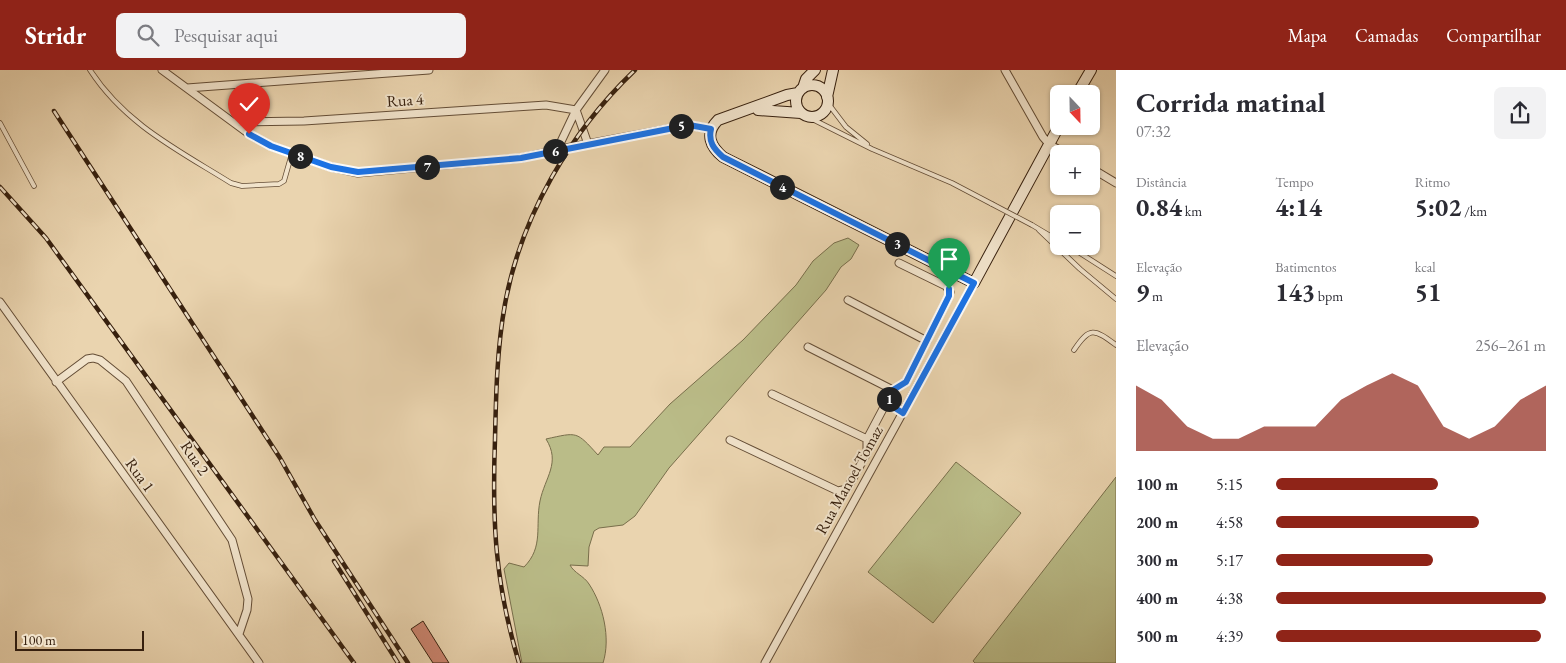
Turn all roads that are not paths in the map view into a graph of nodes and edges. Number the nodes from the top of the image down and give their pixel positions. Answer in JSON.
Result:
{"nodes":[{"id":1,"x":90,"y":70,"type":"edge"},
{"id":2,"x":162,"y":70,"type":"edge"},
{"id":3,"x":429,"y":70,"type":"edge"},
{"id":4,"x":605,"y":70,"type":"edge"},
{"id":5,"x":815,"y":70,"type":"edge"},
{"id":6,"x":833,"y":70,"type":"edge"},
{"id":7,"x":1005,"y":70,"type":"edge"},
{"id":8,"x":1090,"y":70,"type":"edge"},
{"id":9,"x":1082,"y":85,"type":"edge"},
{"id":10,"x":186,"y":88,"type":"junction"},
{"id":11,"x":800,"y":90,"type":"junction"},
{"id":12,"x":827,"y":100,"type":"junction"},
{"id":13,"x":576,"y":110,"type":"junction"},
{"id":14,"x":748,"y":111,"type":"junction"},
{"id":15,"x":802,"y":114,"type":"junction"},
{"id":16,"x":235,"y":122,"type":"junction"},
{"id":17,"x":0,"y":123,"type":"edge"},
{"id":18,"x":711,"y":129,"type":"junction"},
{"id":19,"x":1054,"y":135,"type":"edge"},
{"id":20,"x":588,"y":144,"type":"junction"},
{"id":21,"x":1049,"y":144,"type":"junction"},
{"id":22,"x":872,"y":149,"type":"junction"},
{"id":23,"x":557,"y":150,"type":"junction"},
{"id":24,"x":292,"y":153,"type":"junction"},
{"id":25,"x":1100,"y":173,"type":"edge"},
{"id":26,"x":1116,"y":183,"type":"edge"},
{"id":27,"x":34,"y":186,"type":"dead end"},
{"id":28,"x":1040,"y":230,"type":"junction"},
{"id":29,"x":1050,"y":236,"type":"edge"},
{"id":30,"x":1083,"y":255,"type":"edge"},
{"id":31,"x":899,"y":263,"type":"dead end"},
{"id":32,"x":1116,"y":276,"type":"edge"},
{"id":33,"x":974,"y":283,"type":"junction"},
{"id":34,"x":1116,"y":299,"type":"edge"},
{"id":35,"x":848,"y":300,"type":"dead end"},
{"id":36,"x":0,"y":302,"type":"edge"},
{"id":37,"x":927,"y":341,"type":"junction"},
{"id":38,"x":1116,"y":345,"type":"edge"},
{"id":39,"x":808,"y":347,"type":"dead end"},
{"id":40,"x":1074,"y":350,"type":"dead end"},
{"id":41,"x":56,"y":382,"type":"junction"},
{"id":42,"x":893,"y":390,"type":"junction"},
{"id":43,"x":772,"y":394,"type":"dead end"},
{"id":44,"x":887,"y":403,"type":"junction"},
{"id":45,"x":903,"y":413,"type":"junction"},
{"id":46,"x":867,"y":439,"type":"junction"},
{"id":47,"x":730,"y":440,"type":"dead end"},
{"id":48,"x":239,"y":634,"type":"junction"},
{"id":49,"x":259,"y":663,"type":"edge"},
{"id":50,"x":765,"y":663,"type":"edge"}],
"edges":[{"from":1,"to":24,"type":"lane"},
{"from":2,"to":10,"type":"street"},
{"from":3,"to":10,"type":"street"},
{"from":4,"to":13,"type":"street"},
{"from":5,"to":11,"type":"street"},
{"from":6,"to":12,"type":"street"},
{"from":7,"to":21,"type":"street"},
{"from":8,"to":9,"type":"street"},
{"from":10,"to":16,"type":"street"},
{"from":11,"to":12,"type":"street"},
{"from":11,"to":14,"type":"street"},
{"from":11,"to":15,"type":"street"},
{"from":12,"to":15,"type":"street"},
{"from":12,"to":22,"type":"lane"},
{"from":13,"to":16,"type":"street","name":"Rua 4"},
{"from":13,"to":20,"type":"street"},
{"from":13,"to":23,"type":"street"},
{"from":14,"to":15,"type":"street"},
{"from":14,"to":18,"type":"street"},
{"from":15,"to":22,"type":"lane"},
{"from":16,"to":24,"type":"street"},
{"from":17,"to":27,"type":"lane"},
{"from":18,"to":20,"type":"street"},
{"from":18,"to":33,"type":"street"},
{"from":19,"to":21,"type":"street","name":"Rua Manoel Tomaz"},
{"from":20,"to":23,"type":"street"},
{"from":21,"to":33,"type":"street","name":"Rua Manoel Tomaz"},
{"from":22,"to":28,"type":"lane","bridge":true},
{"from":23,"to":24,"type":"street"},
{"from":25,"to":26,"type":"street"},
{"from":28,"to":29,"type":"lane"},
{"from":28,"to":34,"type":"lane"},
{"from":30,"to":32,"type":"lane"},
{"from":31,"to":37,"type":"street"},
{"from":33,"to":45,"type":"street","name":"Rua Manoel Tomaz"},
{"from":35,"to":37,"type":"street"},
{"from":36,"to":41,"type":"street","name":"Rua 1"},
{"from":37,"to":42,"type":"street"},
{"from":38,"to":40,"type":"lane"},
{"from":39,"to":42,"type":"street"},
{"from":41,"to":48,"type":"street","name":"Rua 1"},
{"from":41,"to":48,"type":"street","name":"Rua 2"},
{"from":42,"to":44,"type":"street"},
{"from":43,"to":46,"type":"street"},
{"from":44,"to":45,"type":"street"},
{"from":44,"to":46,"type":"street"},
{"from":45,"to":50,"type":"street","name":"Rua Manoel Tomaz"},
{"from":46,"to":47,"type":"street"},
{"from":48,"to":49,"type":"street","name":"Rua 1"}]}
